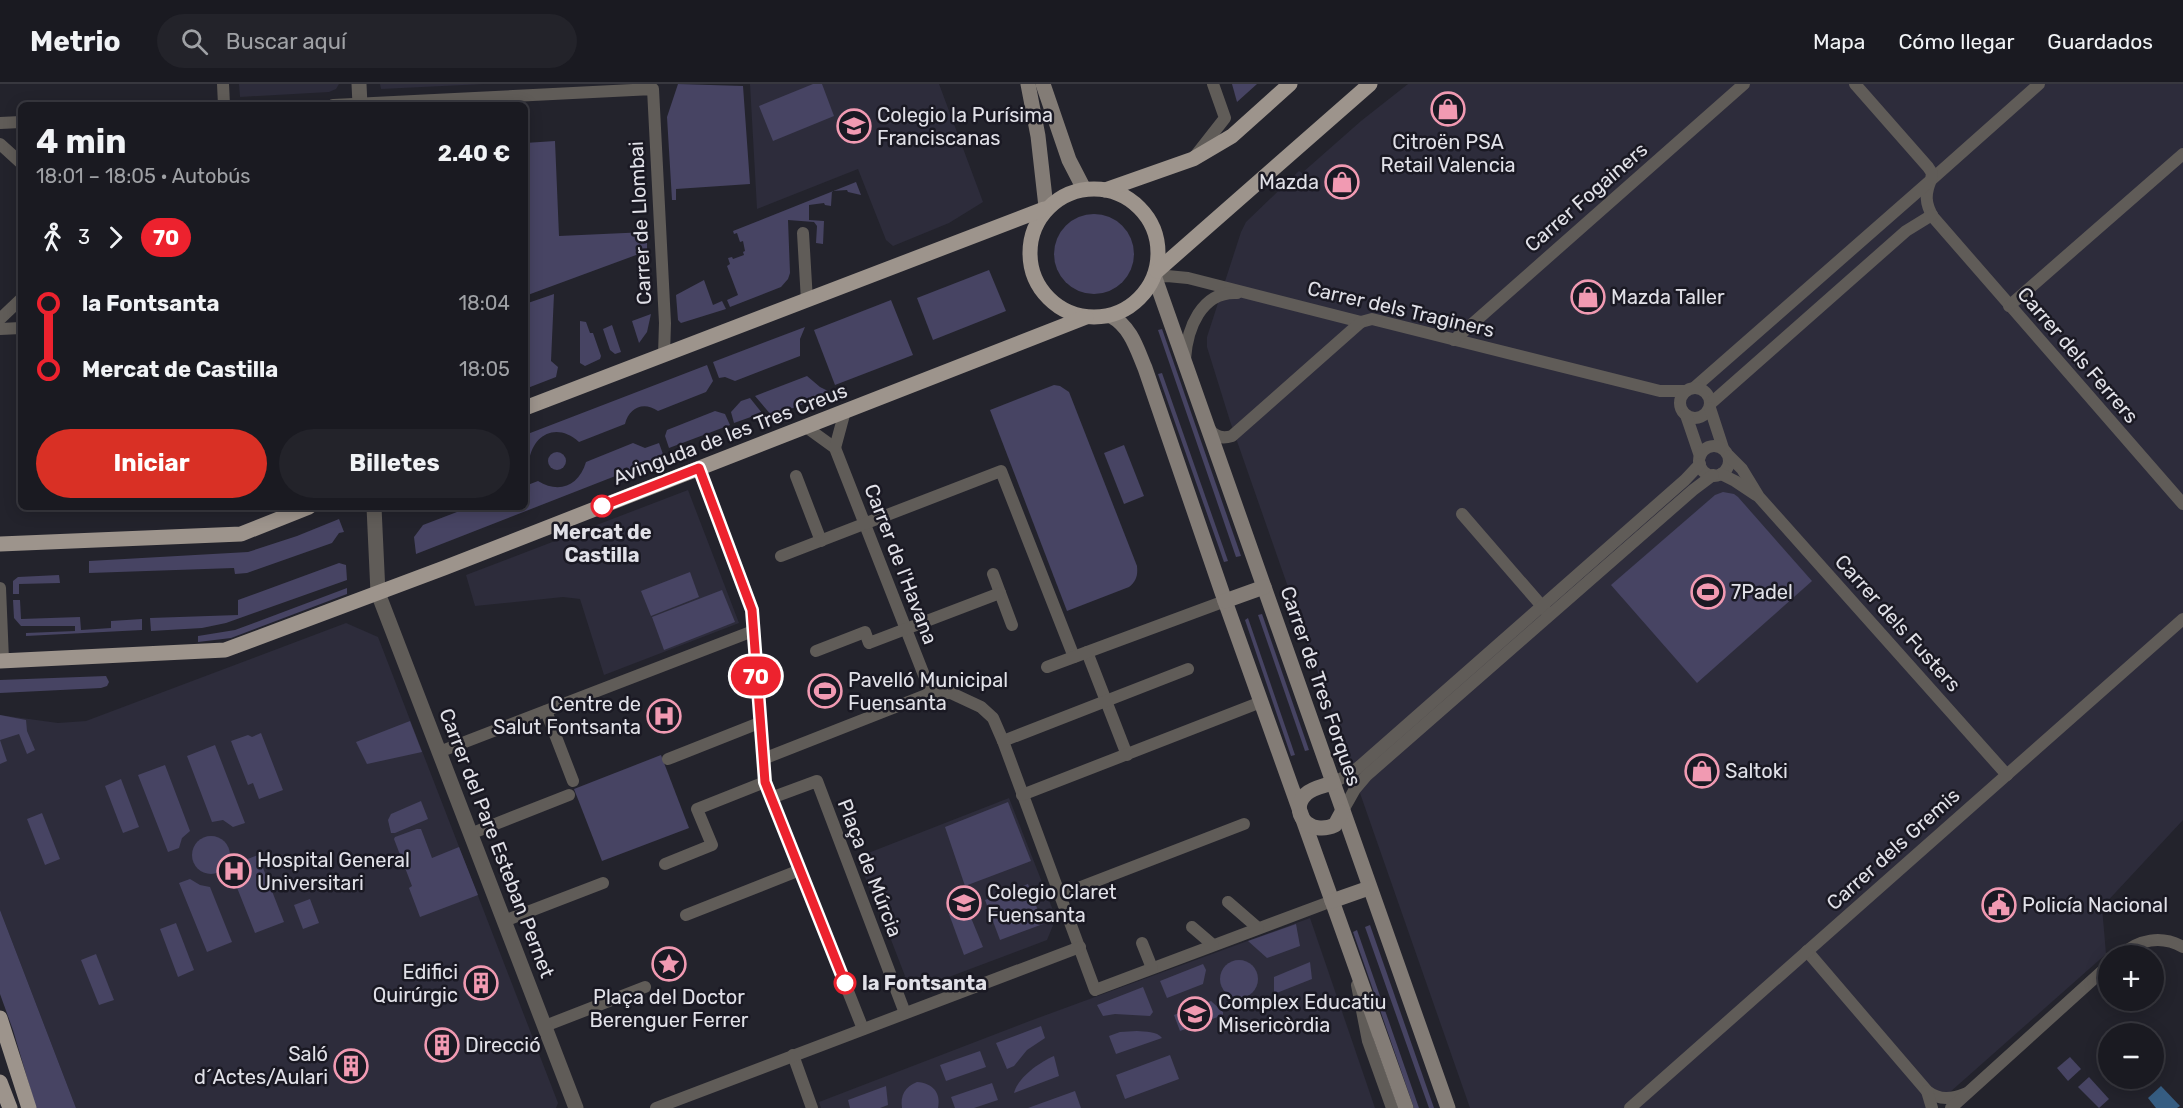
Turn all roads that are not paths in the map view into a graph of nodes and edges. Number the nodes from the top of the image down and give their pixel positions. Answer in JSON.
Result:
{"nodes":[{"id":1,"x":224,"y":84,"type":"edge"},
{"id":2,"x":359,"y":84,"type":"edge"},
{"id":3,"x":1028,"y":84,"type":"edge"},
{"id":4,"x":1042,"y":84,"type":"edge"},
{"id":5,"x":1213,"y":84,"type":"edge"},
{"id":6,"x":1290,"y":84,"type":"edge"},
{"id":7,"x":1370,"y":84,"type":"edge"},
{"id":8,"x":1744,"y":84,"type":"edge"},
{"id":9,"x":1855,"y":84,"type":"edge"},
{"id":10,"x":2039,"y":84,"type":"edge"},
{"id":11,"x":655,"y":86,"type":"edge"},
{"id":12,"x":225,"y":102,"type":"edge"},
{"id":13,"x":360,"y":102,"type":"edge"},
{"id":14,"x":393,"y":102,"type":"edge"},
{"id":15,"x":18,"y":122,"type":"edge"},
{"id":16,"x":0,"y":123,"type":"edge"},
{"id":17,"x":0,"y":144,"type":"edge"},
{"id":18,"x":2183,"y":154,"type":"edge"},
{"id":19,"x":1193,"y":159,"type":"junction"},
{"id":20,"x":18,"y":160,"type":"edge"},
{"id":21,"x":1931,"y":180,"type":"junction"},
{"id":22,"x":1084,"y":189,"type":"junction"},
{"id":23,"x":1105,"y":190,"type":"junction"},
{"id":24,"x":1045,"y":208,"type":"junction"},
{"id":25,"x":1932,"y":215,"type":"junction"},
{"id":26,"x":803,"y":233,"type":"dead end"},
{"id":27,"x":1156,"y":275,"type":"junction"},
{"id":28,"x":1249,"y":293,"type":"junction"},
{"id":29,"x":807,"y":301,"type":"junction"},
{"id":30,"x":18,"y":302,"type":"edge"},
{"id":31,"x":2009,"y":306,"type":"junction"},
{"id":32,"x":1111,"y":316,"type":"junction"},
{"id":33,"x":1086,"y":317,"type":"junction"},
{"id":34,"x":0,"y":319,"type":"edge"},
{"id":35,"x":1361,"y":322,"type":"junction"},
{"id":36,"x":18,"y":328,"type":"edge"},
{"id":37,"x":0,"y":329,"type":"edge"},
{"id":38,"x":1454,"y":340,"type":"junction"},
{"id":39,"x":664,"y":355,"type":"junction"},
{"id":40,"x":1188,"y":375,"type":"junction"},
{"id":41,"x":1638,"y":386,"type":"junction"},
{"id":42,"x":1690,"y":389,"type":"junction"},
{"id":43,"x":1710,"y":406,"type":"junction"},
{"id":44,"x":528,"y":407,"type":"edge"},
{"id":45,"x":845,"y":411,"type":"junction"},
{"id":46,"x":1683,"y":411,"type":"junction"},
{"id":47,"x":1206,"y":424,"type":"junction"},
{"id":48,"x":806,"y":427,"type":"junction"},
{"id":49,"x":835,"y":448,"type":"junction"},
{"id":50,"x":1726,"y":452,"type":"junction"},
{"id":51,"x":1700,"y":460,"type":"junction"},
{"id":52,"x":699,"y":468,"type":"junction"},
{"id":53,"x":1717,"y":475,"type":"junction"},
{"id":54,"x":796,"y":476,"type":"dead end"},
{"id":55,"x":1759,"y":497,"type":"junction"},
{"id":56,"x":2183,"y":504,"type":"edge"},
{"id":57,"x":301,"y":510,"type":"edge"},
{"id":58,"x":374,"y":510,"type":"edge"},
{"id":59,"x":1462,"y":514,"type":"dead end"},
{"id":60,"x":865,"y":524,"type":"junction"},
{"id":61,"x":821,"y":541,"type":"junction"},
{"id":62,"x":0,"y":544,"type":"edge"},
{"id":63,"x":781,"y":556,"type":"dead end"},
{"id":64,"x":993,"y":574,"type":"dead end"},
{"id":65,"x":1264,"y":587,"type":"junction"},
{"id":66,"x":0,"y":588,"type":"edge"},
{"id":67,"x":378,"y":592,"type":"junction"},
{"id":68,"x":999,"y":593,"type":"junction"},
{"id":69,"x":1225,"y":601,"type":"junction"},
{"id":70,"x":1546,"y":610,"type":"junction"},
{"id":71,"x":2183,"y":619,"type":"edge"},
{"id":72,"x":1012,"y":625,"type":"dead end"},
{"id":73,"x":906,"y":629,"type":"junction"},
{"id":74,"x":753,"y":631,"type":"junction"},
{"id":75,"x":816,"y":651,"type":"dead end"},
{"id":76,"x":1087,"y":652,"type":"junction"},
{"id":77,"x":1074,"y":657,"type":"junction"},
{"id":78,"x":2,"y":660,"type":"edge"},
{"id":79,"x":1047,"y":667,"type":"dead end"},
{"id":80,"x":1188,"y":669,"type":"dead end"},
{"id":81,"x":931,"y":693,"type":"junction"},
{"id":82,"x":1106,"y":700,"type":"junction"},
{"id":83,"x":1261,"y":702,"type":"junction"},
{"id":84,"x":546,"y":711,"type":"junction"},
{"id":85,"x":759,"y":723,"type":"junction"},
{"id":86,"x":1003,"y":741,"type":"junction"},
{"id":87,"x":439,"y":752,"type":"junction"},
{"id":88,"x":1127,"y":755,"type":"junction"},
{"id":89,"x":669,"y":759,"type":"dead end"},
{"id":90,"x":763,"y":759,"type":"junction"},
{"id":91,"x":2007,"y":775,"type":"junction"},
{"id":92,"x":573,"y":781,"type":"dead end"},
{"id":93,"x":765,"y":782,"type":"junction"},
{"id":94,"x":1332,"y":783,"type":"junction"},
{"id":95,"x":569,"y":795,"type":"dead end"},
{"id":96,"x":1022,"y":795,"type":"junction"},
{"id":97,"x":771,"y":798,"type":"junction"},
{"id":98,"x":1342,"y":812,"type":"junction"},
{"id":99,"x":1301,"y":816,"type":"junction"},
{"id":100,"x":1244,"y":824,"type":"dead end"},
{"id":101,"x":470,"y":834,"type":"junction"},
{"id":102,"x":665,"y":864,"type":"dead end"},
{"id":103,"x":800,"y":870,"type":"junction"},
{"id":104,"x":603,"y":883,"type":"dead end"},
{"id":105,"x":1369,"y":888,"type":"junction"},
{"id":106,"x":1060,"y":895,"type":"junction"},
{"id":107,"x":1332,"y":901,"type":"junction"},
{"id":108,"x":1228,"y":902,"type":"dead end"},
{"id":109,"x":686,"y":915,"type":"dead end"},
{"id":110,"x":504,"y":921,"type":"junction"},
{"id":111,"x":1192,"y":927,"type":"dead end"},
{"id":112,"x":1258,"y":928,"type":"junction"},
{"id":113,"x":1142,"y":943,"type":"dead end"},
{"id":114,"x":1213,"y":945,"type":"junction"},
{"id":115,"x":2135,"y":945,"type":"edge"},
{"id":116,"x":1080,"y":947,"type":"junction"},
{"id":117,"x":2183,"y":947,"type":"edge"},
{"id":118,"x":1807,"y":951,"type":"junction"},
{"id":119,"x":1350,"y":952,"type":"junction"},
{"id":120,"x":1152,"y":968,"type":"junction"},
{"id":121,"x":2098,"y":975,"type":"edge"},
{"id":122,"x":645,"y":987,"type":"dead end"},
{"id":123,"x":905,"y":1013,"type":"junction"},
{"id":124,"x":0,"y":1018,"type":"edge"},
{"id":125,"x":545,"y":1026,"type":"junction"},
{"id":126,"x":863,"y":1029,"type":"junction"},
{"id":127,"x":793,"y":1055,"type":"junction"},
{"id":128,"x":0,"y":1082,"type":"edge"},
{"id":129,"x":1927,"y":1091,"type":"junction"},
{"id":130,"x":1967,"y":1093,"type":"junction"},
{"id":131,"x":10,"y":1108,"type":"edge"},
{"id":132,"x":29,"y":1108,"type":"edge"},
{"id":133,"x":576,"y":1108,"type":"edge"},
{"id":134,"x":656,"y":1108,"type":"edge"},
{"id":135,"x":812,"y":1108,"type":"edge"},
{"id":136,"x":1392,"y":1108,"type":"edge"},
{"id":137,"x":1406,"y":1108,"type":"edge"},
{"id":138,"x":1448,"y":1108,"type":"edge"},
{"id":139,"x":1630,"y":1108,"type":"edge"},
{"id":140,"x":1932,"y":1108,"type":"edge"},
{"id":141,"x":1951,"y":1108,"type":"edge"}],
"edges":[{"from":1,"to":12,"type":"street"},
{"from":2,"to":13,"type":"street"},
{"from":3,"to":24,"type":"main road"},
{"from":4,"to":22,"type":"main road"},
{"from":5,"to":19,"type":"street"},
{"from":6,"to":19,"type":"main road"},
{"from":7,"to":27,"type":"main road"},
{"from":8,"to":38,"type":"street","name":"Carrer Fogainers"},
{"from":9,"to":21,"type":"street"},
{"from":10,"to":21,"type":"street"},
{"from":11,"to":14,"type":"street"},
{"from":11,"to":39,"type":"street","name":"Carrer de Llombai"},
{"from":15,"to":16,"type":"street"},
{"from":17,"to":20,"type":"street"},
{"from":18,"to":31,"type":"street"},
{"from":19,"to":23,"type":"main road"},
{"from":21,"to":25,"type":"street"},
{"from":21,"to":42,"type":"street"},
{"from":22,"to":23,"type":"main road"},
{"from":22,"to":24,"type":"main road"},
{"from":23,"to":27,"type":"main road"},
{"from":24,"to":29,"type":"main road"},
{"from":24,"to":33,"type":"main road"},
{"from":25,"to":31,"type":"street","name":"Carrer dels Ferrers"},
{"from":25,"to":43,"type":"street"},
{"from":26,"to":29,"type":"street"},
{"from":27,"to":28,"type":"street","name":"Carrer dels Traginers"},
{"from":27,"to":32,"type":"main road"},
{"from":27,"to":40,"type":"main road","name":"Carrer de Tres Forques"},
{"from":28,"to":35,"type":"street","name":"Carrer dels Traginers"},
{"from":28,"to":40,"type":"street"},
{"from":29,"to":39,"type":"main road"},
{"from":30,"to":34,"type":"street"},
{"from":31,"to":56,"type":"street","name":"Carrer dels Ferrers"},
{"from":32,"to":33,"type":"main road"},
{"from":32,"to":69,"type":"main road"},
{"from":33,"to":45,"type":"main road","name":"Avinguda de les Tres Creus"},
{"from":35,"to":38,"type":"street","name":"Carrer dels Traginers"},
{"from":35,"to":47,"type":"street"},
{"from":36,"to":37,"type":"street"},
{"from":38,"to":41,"type":"street","name":"Carrer dels Traginers"},
{"from":39,"to":44,"type":"main road"},
{"from":40,"to":47,"type":"main road","name":"Carrer de Tres Forques"},
{"from":41,"to":42,"type":"street","name":"Carrer dels Traginers"},
{"from":41,"to":46,"type":"street","name":"Carrer dels Traginers"},
{"from":42,"to":43,"type":"street"},
{"from":42,"to":46,"type":"street"},
{"from":43,"to":46,"type":"street"},
{"from":43,"to":50,"type":"street","name":"Carrer dels Fusters"},
{"from":45,"to":48,"type":"main road","name":"Avinguda de les Tres Creus"},
{"from":45,"to":49,"type":"street"},
{"from":46,"to":51,"type":"street"},
{"from":47,"to":65,"type":"main road","name":"Carrer de Tres Forques"},
{"from":48,"to":49,"type":"street"},
{"from":48,"to":52,"type":"main road","name":"Avinguda de les Tres Creus"},
{"from":49,"to":60,"type":"street","name":"Carrer de l'Havana"},
{"from":50,"to":51,"type":"street"},
{"from":50,"to":53,"type":"street"},
{"from":50,"to":55,"type":"street","name":"Carrer dels Fusters"},
{"from":51,"to":53,"type":"street"},
{"from":51,"to":70,"type":"street"},
{"from":52,"to":67,"type":"main road","name":"Avinguda de les Tres Creus"},
{"from":52,"to":74,"type":"street"},
{"from":53,"to":55,"type":"street","name":"Carrer dels Fusters"},
{"from":53,"to":70,"type":"street"},
{"from":54,"to":61,"type":"street"},
{"from":55,"to":91,"type":"street","name":"Carrer dels Fusters"},
{"from":57,"to":62,"type":"main road"},
{"from":58,"to":67,"type":"street","name":"Carrer del Pare Esteban Pernet"},
{"from":59,"to":70,"type":"street"},
{"from":60,"to":61,"type":"street"},
{"from":60,"to":73,"type":"street","name":"Carrer de l'Havana"},
{"from":60,"to":77,"type":"street"},
{"from":61,"to":63,"type":"street"},
{"from":64,"to":68,"type":"street"},
{"from":65,"to":69,"type":"main road"},
{"from":65,"to":94,"type":"main road","name":"Carrer de Tres Forques"},
{"from":66,"to":78,"type":"street","name":"Avinguda de les Tres Creus"},
{"from":67,"to":78,"type":"main road","name":"Avinguda de les Tres Creus"},
{"from":67,"to":87,"type":"street","name":"Carrer del Pare Esteban Pernet"},
{"from":68,"to":72,"type":"street"},
{"from":68,"to":73,"type":"street"},
{"from":69,"to":76,"type":"street"},
{"from":69,"to":83,"type":"main road"},
{"from":70,"to":94,"type":"street"},
{"from":70,"to":98,"type":"street"},
{"from":71,"to":91,"type":"street","name":"Carrer dels Gremis"},
{"from":73,"to":75,"type":"street"},
{"from":73,"to":81,"type":"street","name":"Carrer de l'Havana"},
{"from":74,"to":84,"type":"street"},
{"from":74,"to":85,"type":"street"},
{"from":76,"to":77,"type":"street"},
{"from":76,"to":82,"type":"street"},
{"from":77,"to":79,"type":"street"},
{"from":80,"to":82,"type":"street"},
{"from":81,"to":86,"type":"street"},
{"from":81,"to":90,"type":"street"},
{"from":82,"to":86,"type":"street"},
{"from":82,"to":88,"type":"street"},
{"from":83,"to":88,"type":"street"},
{"from":83,"to":99,"type":"main road"},
{"from":84,"to":87,"type":"street"},
{"from":84,"to":92,"type":"street"},
{"from":85,"to":89,"type":"street"},
{"from":85,"to":90,"type":"street"},
{"from":86,"to":96,"type":"street"},
{"from":87,"to":101,"type":"street","name":"Carrer del Pare Esteban Pernet"},
{"from":88,"to":96,"type":"street"},
{"from":90,"to":93,"type":"street"},
{"from":91,"to":118,"type":"street","name":"Carrer dels Gremis"},
{"from":93,"to":97,"type":"street"},
{"from":93,"to":102,"type":"street"},
{"from":94,"to":98,"type":"main road","name":"Carrer de Tres Forques"},
{"from":94,"to":99,"type":"main road"},
{"from":95,"to":101,"type":"street"},
{"from":96,"to":106,"type":"street"},
{"from":97,"to":103,"type":"street"},
{"from":97,"to":123,"type":"street","name":"Plaça de Múrcia"},
{"from":98,"to":99,"type":"main road"},
{"from":98,"to":105,"type":"main road","name":"Carrer de Tres Forques"},
{"from":99,"to":107,"type":"main road"},
{"from":100,"to":106,"type":"street"},
{"from":101,"to":110,"type":"street","name":"Carrer del Pare Esteban Pernet"},
{"from":103,"to":109,"type":"street"},
{"from":103,"to":126,"type":"street"},
{"from":104,"to":110,"type":"street"},
{"from":105,"to":107,"type":"main road"},
{"from":105,"to":138,"type":"main road","name":"Carrer de Tres Forques"},
{"from":106,"to":116,"type":"street"},
{"from":107,"to":112,"type":"street"},
{"from":107,"to":119,"type":"main road"},
{"from":108,"to":112,"type":"street"},
{"from":110,"to":125,"type":"street","name":"Carrer del Pare Esteban Pernet"},
{"from":111,"to":114,"type":"street"},
{"from":112,"to":114,"type":"street"},
{"from":113,"to":120,"type":"street"},
{"from":114,"to":120,"type":"street"},
{"from":115,"to":117,"type":"street"},
{"from":116,"to":120,"type":"street"},
{"from":116,"to":123,"type":"street"},
{"from":118,"to":129,"type":"street"},
{"from":118,"to":139,"type":"street","name":"Carrer dels Gremis"},
{"from":119,"to":136,"type":"street"},
{"from":119,"to":137,"type":"main road"},
{"from":121,"to":130,"type":"street"},
{"from":122,"to":125,"type":"street"},
{"from":123,"to":126,"type":"street"},
{"from":124,"to":132,"type":"main road"},
{"from":125,"to":133,"type":"street","name":"Carrer del Pare Esteban Pernet"},
{"from":126,"to":127,"type":"street"},
{"from":127,"to":134,"type":"street"},
{"from":127,"to":135,"type":"street"},
{"from":128,"to":131,"type":"main road"},
{"from":129,"to":130,"type":"street"},
{"from":129,"to":140,"type":"street"},
{"from":130,"to":141,"type":"street"}]}
